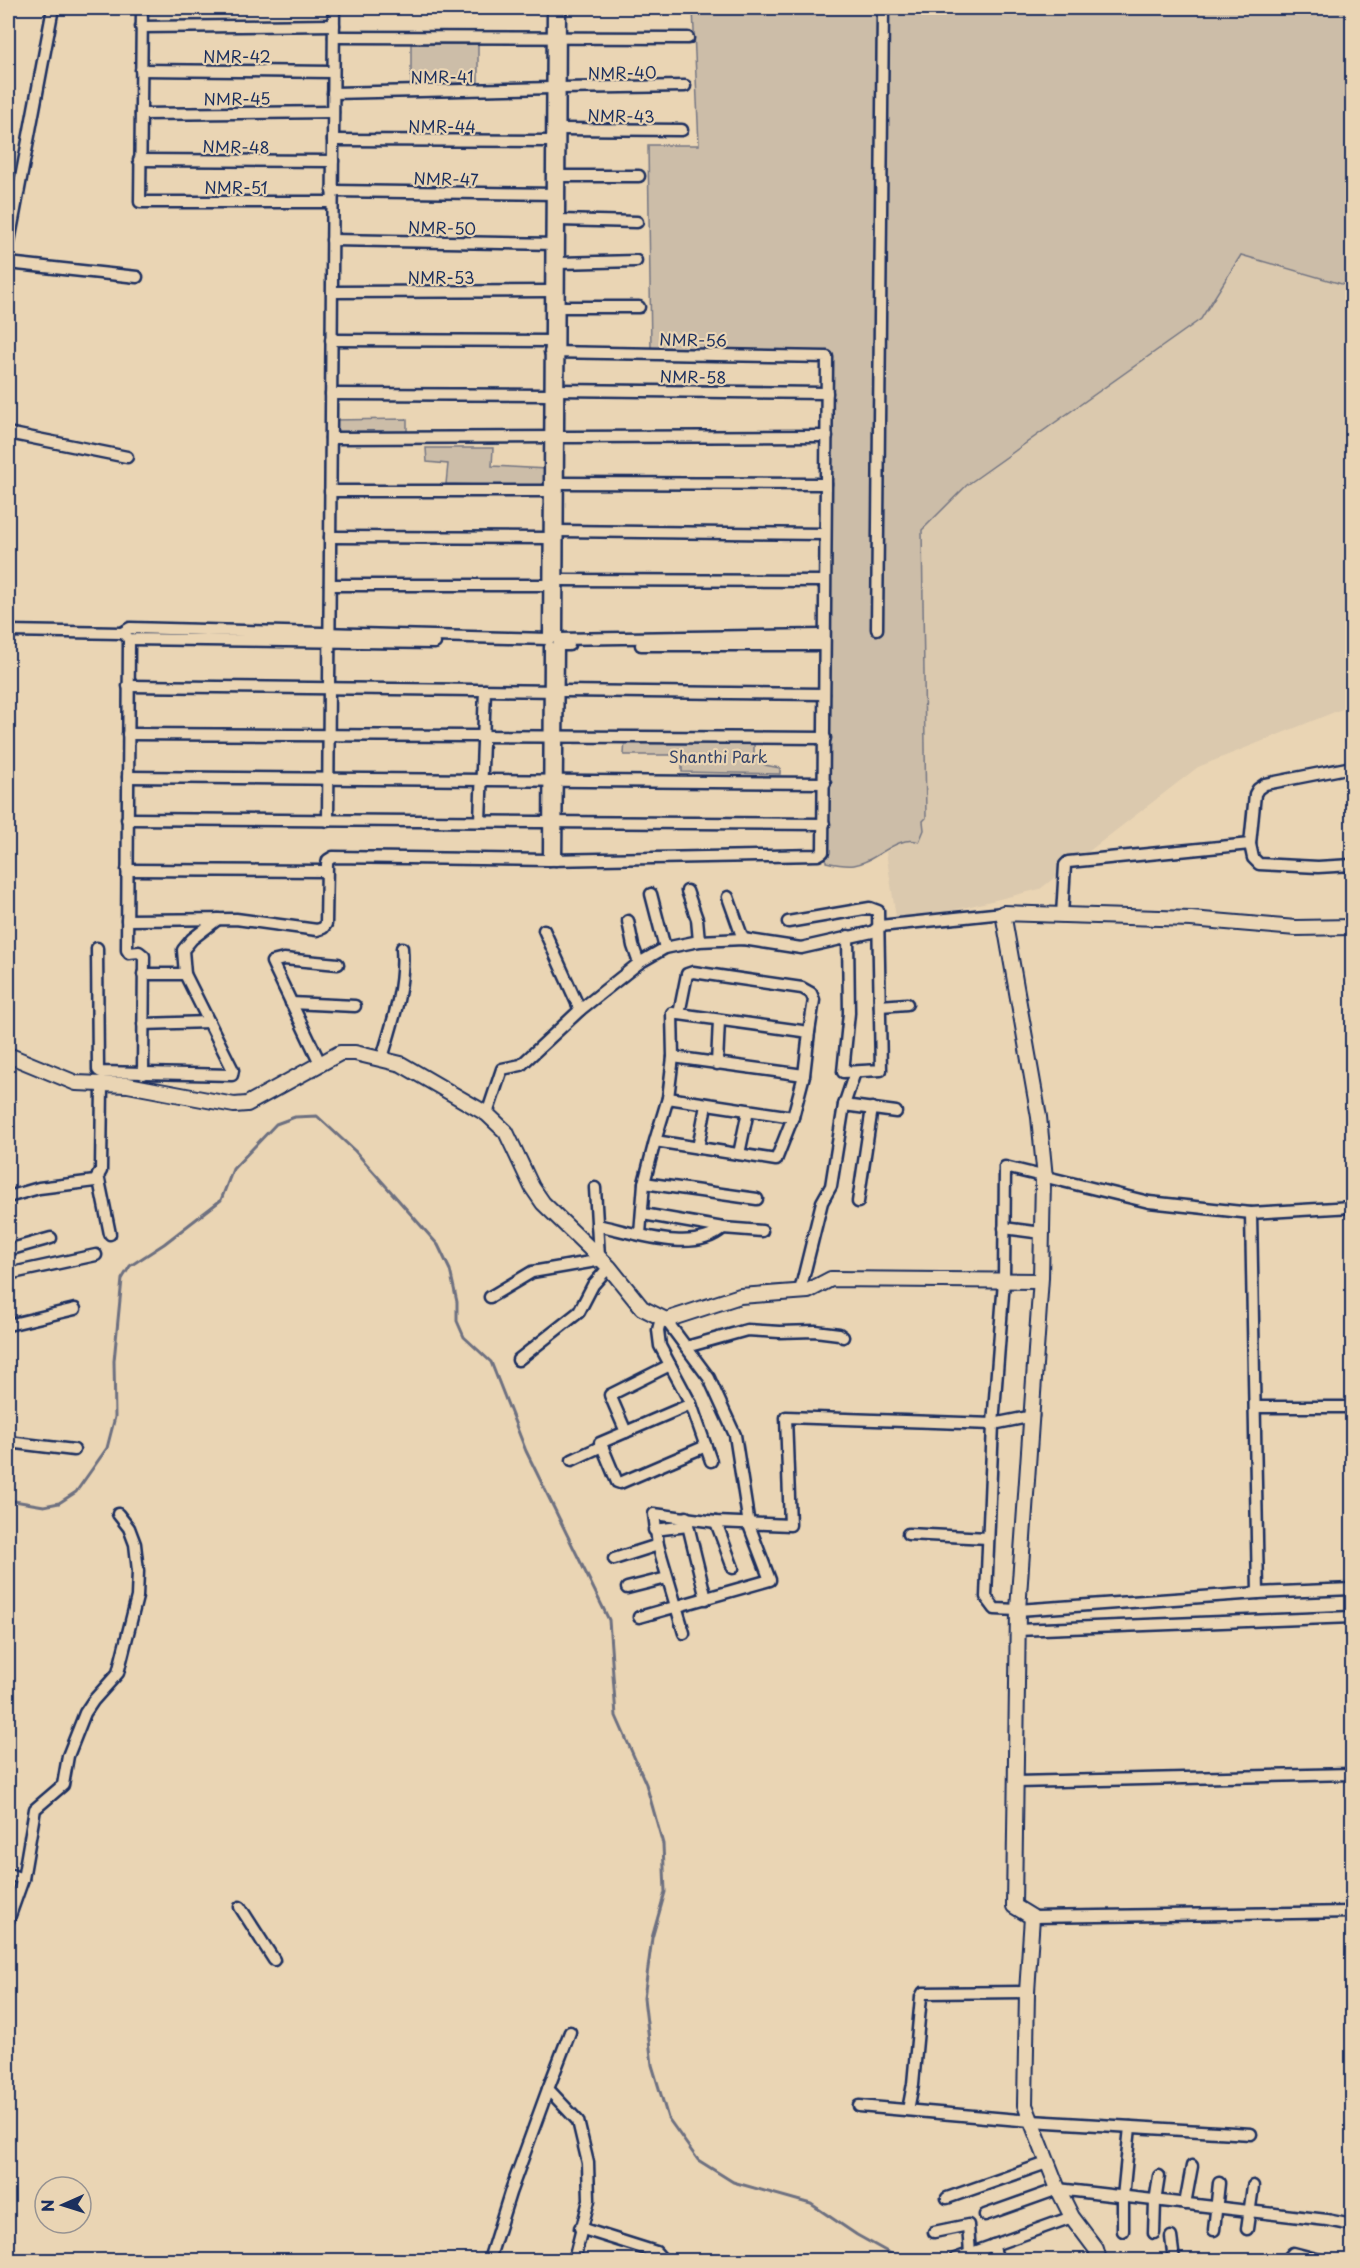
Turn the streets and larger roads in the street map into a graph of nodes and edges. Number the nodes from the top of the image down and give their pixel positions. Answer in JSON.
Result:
{"nodes":[{"id":1,"x":52,"y":8,"type":"edge"},
{"id":2,"x":142,"y":8,"type":"edge"},
{"id":3,"x":334,"y":8,"type":"edge"},
{"id":4,"x":553,"y":8,"type":"edge"},
{"id":5,"x":560,"y":8,"type":"edge"},
{"id":6,"x":883,"y":8,"type":"edge"},
{"id":7,"x":334,"y":25,"type":"junction"},
{"id":8,"x":141,"y":27,"type":"junction"},
{"id":9,"x":334,"y":37,"type":"junction"},
{"id":10,"x":556,"y":37,"type":"junction"},
{"id":11,"x":688,"y":38,"type":"dead end"},
{"id":12,"x":141,"y":70,"type":"junction"},
{"id":13,"x":333,"y":72,"type":"junction"},
{"id":14,"x":685,"y":86,"type":"dead end"},
{"id":15,"x":556,"y":88,"type":"junction"},
{"id":16,"x":333,"y":93,"type":"junction"},
{"id":17,"x":333,"y":112,"type":"junction"},
{"id":18,"x":141,"y":114,"type":"junction"},
{"id":19,"x":560,"y":129,"type":"junction"},
{"id":20,"x":682,"y":130,"type":"dead end"},
{"id":21,"x":333,"y":140,"type":"junction"},
{"id":22,"x":552,"y":141,"type":"junction"},
{"id":23,"x":139,"y":160,"type":"junction"},
{"id":24,"x":333,"y":161,"type":"junction"},
{"id":25,"x":559,"y":176,"type":"junction"},
{"id":26,"x":639,"y":176,"type":"dead end"},
{"id":27,"x":555,"y":194,"type":"junction"},
{"id":28,"x":333,"y":196,"type":"junction"},
{"id":29,"x":559,"y":220,"type":"junction"},
{"id":30,"x":637,"y":222,"type":"dead end"},
{"id":31,"x":332,"y":240,"type":"junction"},
{"id":32,"x":555,"y":244,"type":"junction"},
{"id":33,"x":8,"y":247,"type":"edge"},
{"id":34,"x":636,"y":261,"type":"dead end"},
{"id":35,"x":8,"y":263,"type":"edge"},
{"id":36,"x":559,"y":263,"type":"junction"},
{"id":37,"x":137,"y":277,"type":"dead end"},
{"id":38,"x":551,"y":291,"type":"junction"},
{"id":39,"x":332,"y":292,"type":"junction"},
{"id":40,"x":639,"y":307,"type":"dead end"},
{"id":41,"x":559,"y":308,"type":"junction"},
{"id":42,"x":331,"y":340,"type":"junction"},
{"id":43,"x":553,"y":348,"type":"junction"},
{"id":44,"x":554,"y":392,"type":"junction"},
{"id":45,"x":827,"y":393,"type":"junction"},
{"id":46,"x":331,"y":394,"type":"junction"},
{"id":47,"x":8,"y":433,"type":"edge"},
{"id":48,"x":827,"y":436,"type":"junction"},
{"id":49,"x":554,"y":437,"type":"junction"},
{"id":50,"x":331,"y":438,"type":"junction"},
{"id":51,"x":127,"y":457,"type":"dead end"},
{"id":52,"x":826,"y":484,"type":"junction"},
{"id":53,"x":554,"y":487,"type":"junction"},
{"id":54,"x":330,"y":491,"type":"junction"},
{"id":55,"x":825,"y":534,"type":"junction"},
{"id":56,"x":554,"y":535,"type":"junction"},
{"id":57,"x":330,"y":537,"type":"junction"},
{"id":58,"x":824,"y":581,"type":"junction"},
{"id":59,"x":554,"y":583,"type":"junction"},
{"id":60,"x":330,"y":585,"type":"junction"},
{"id":61,"x":877,"y":629,"type":"dead end"},
{"id":62,"x":8,"y":631,"type":"edge"},
{"id":63,"x":126,"y":636,"type":"junction"},
{"id":64,"x":330,"y":638,"type":"junction"},
{"id":65,"x":824,"y":640,"type":"junction"},
{"id":66,"x":553,"y":643,"type":"junction"},
{"id":67,"x":128,"y":686,"type":"junction"},
{"id":68,"x":329,"y":688,"type":"junction"},
{"id":69,"x":485,"y":690,"type":"junction"},
{"id":70,"x":553,"y":691,"type":"junction"},
{"id":71,"x":824,"y":694,"type":"junction"},
{"id":72,"x":128,"y":734,"type":"junction"},
{"id":73,"x":483,"y":735,"type":"junction"},
{"id":74,"x":328,"y":736,"type":"junction"},
{"id":75,"x":553,"y":737,"type":"junction"},
{"id":76,"x":825,"y":738,"type":"junction"},
{"id":77,"x":1353,"y":767,"type":"edge"},
{"id":78,"x":128,"y":777,"type":"junction"},
{"id":79,"x":328,"y":779,"type":"junction"},
{"id":80,"x":482,"y":780,"type":"junction"},
{"id":81,"x":553,"y":781,"type":"junction"},
{"id":82,"x":825,"y":783,"type":"junction"},
{"id":83,"x":128,"y":819,"type":"junction"},
{"id":84,"x":328,"y":820,"type":"junction"},
{"id":85,"x":480,"y":821,"type":"junction"},
{"id":86,"x":553,"y":822,"type":"junction"},
{"id":87,"x":824,"y":824,"type":"junction"},
{"id":88,"x":1250,"y":844,"type":"junction"},
{"id":89,"x":553,"y":860,"type":"junction"},
{"id":90,"x":1353,"y":864,"type":"edge"},
{"id":91,"x":127,"y":870,"type":"junction"},
{"id":92,"x":326,"y":872,"type":"junction"},
{"id":93,"x":687,"y":891,"type":"dead end"},
{"id":94,"x":651,"y":894,"type":"dead end"},
{"id":95,"x":728,"y":897,"type":"dead end"},
{"id":96,"x":1004,"y":913,"type":"junction"},
{"id":97,"x":1062,"y":915,"type":"junction"},
{"id":98,"x":218,"y":919,"type":"junction"},
{"id":99,"x":127,"y":920,"type":"junction"},
{"id":100,"x":628,"y":921,"type":"dead end"},
{"id":101,"x":788,"y":922,"type":"dead end"},
{"id":102,"x":880,"y":926,"type":"junction"},
{"id":103,"x":1353,"y":927,"type":"edge"},
{"id":104,"x":544,"y":930,"type":"dead end"},
{"id":105,"x":848,"y":936,"type":"junction"},
{"id":106,"x":743,"y":939,"type":"junction"},
{"id":107,"x":699,"y":941,"type":"junction"},
{"id":108,"x":97,"y":948,"type":"dead end"},
{"id":109,"x":402,"y":948,"type":"dead end"},
{"id":110,"x":665,"y":948,"type":"junction"},
{"id":111,"x":639,"y":963,"type":"junction"},
{"id":112,"x":339,"y":964,"type":"dead end"},
{"id":113,"x":143,"y":974,"type":"junction"},
{"id":114,"x":185,"y":974,"type":"junction"},
{"id":115,"x":291,"y":1003,"type":"junction"},
{"id":116,"x":907,"y":1004,"type":"dead end"},
{"id":117,"x":355,"y":1006,"type":"dead end"},
{"id":118,"x":880,"y":1006,"type":"junction"},
{"id":119,"x":580,"y":1010,"type":"junction"},
{"id":120,"x":679,"y":1014,"type":"junction"},
{"id":121,"x":719,"y":1020,"type":"junction"},
{"id":122,"x":209,"y":1022,"type":"junction"},
{"id":123,"x":143,"y":1024,"type":"junction"},
{"id":124,"x":809,"y":1032,"type":"junction"},
{"id":125,"x":8,"y":1055,"type":"edge"},
{"id":126,"x":673,"y":1057,"type":"junction"},
{"id":127,"x":382,"y":1058,"type":"junction"},
{"id":128,"x":320,"y":1063,"type":"junction"},
{"id":129,"x":717,"y":1064,"type":"junction"},
{"id":130,"x":855,"y":1072,"type":"junction"},
{"id":131,"x":143,"y":1074,"type":"junction"},
{"id":132,"x":804,"y":1075,"type":"junction"},
{"id":133,"x":102,"y":1084,"type":"junction"},
{"id":134,"x":669,"y":1098,"type":"junction"},
{"id":135,"x":706,"y":1105,"type":"junction"},
{"id":136,"x":844,"y":1105,"type":"junction"},
{"id":137,"x":872,"y":1108,"type":"junction"},
{"id":138,"x":748,"y":1111,"type":"junction"},
{"id":139,"x":896,"y":1112,"type":"dead end"},
{"id":140,"x":487,"y":1114,"type":"junction"},
{"id":141,"x":793,"y":1117,"type":"junction"},
{"id":142,"x":655,"y":1141,"type":"junction"},
{"id":143,"x":698,"y":1148,"type":"junction"},
{"id":144,"x":739,"y":1154,"type":"junction"},
{"id":145,"x":98,"y":1175,"type":"junction"},
{"id":146,"x":1045,"y":1178,"type":"junction"},
{"id":147,"x":645,"y":1183,"type":"junction"},
{"id":148,"x":595,"y":1188,"type":"dead end"},
{"id":149,"x":8,"y":1197,"type":"edge"},
{"id":150,"x":757,"y":1199,"type":"dead end"},
{"id":151,"x":858,"y":1202,"type":"dead end"},
{"id":152,"x":1353,"y":1207,"type":"edge"},
{"id":153,"x":1251,"y":1213,"type":"junction"},
{"id":154,"x":643,"y":1214,"type":"junction"},
{"id":155,"x":597,"y":1225,"type":"junction"},
{"id":156,"x":723,"y":1228,"type":"junction"},
{"id":157,"x":1004,"y":1228,"type":"junction"},
{"id":158,"x":762,"y":1231,"type":"dead end"},
{"id":159,"x":1042,"y":1233,"type":"junction"},
{"id":160,"x":110,"y":1234,"type":"dead end"},
{"id":161,"x":640,"y":1234,"type":"junction"},
{"id":162,"x":51,"y":1238,"type":"dead end"},
{"id":163,"x":8,"y":1250,"type":"edge"},
{"id":164,"x":96,"y":1255,"type":"dead end"},
{"id":165,"x":603,"y":1261,"type":"junction"},
{"id":166,"x":8,"y":1274,"type":"edge"},
{"id":167,"x":1004,"y":1281,"type":"junction"},
{"id":168,"x":1040,"y":1281,"type":"junction"},
{"id":169,"x":800,"y":1291,"type":"junction"},
{"id":170,"x":490,"y":1297,"type":"dead end"},
{"id":171,"x":75,"y":1309,"type":"dead end"},
{"id":172,"x":664,"y":1319,"type":"junction"},
{"id":173,"x":8,"y":1325,"type":"edge"},
{"id":174,"x":843,"y":1337,"type":"dead end"},
{"id":175,"x":686,"y":1347,"type":"junction"},
{"id":176,"x":518,"y":1360,"type":"dead end"},
{"id":177,"x":670,"y":1365,"type":"junction"},
{"id":178,"x":691,"y":1404,"type":"junction"},
{"id":179,"x":1256,"y":1407,"type":"junction"},
{"id":180,"x":1353,"y":1407,"type":"edge"},
{"id":181,"x":1033,"y":1416,"type":"junction"},
{"id":182,"x":993,"y":1424,"type":"junction"},
{"id":183,"x":626,"y":1432,"type":"junction"},
{"id":184,"x":8,"y":1442,"type":"edge"},
{"id":185,"x":602,"y":1446,"type":"junction"},
{"id":186,"x":706,"y":1446,"type":"junction"},
{"id":187,"x":74,"y":1450,"type":"dead end"},
{"id":188,"x":572,"y":1460,"type":"dead end"},
{"id":189,"x":711,"y":1461,"type":"dead end"},
{"id":190,"x":118,"y":1514,"type":"dead end"},
{"id":191,"x":687,"y":1521,"type":"junction"},
{"id":192,"x":716,"y":1522,"type":"junction"},
{"id":193,"x":749,"y":1525,"type":"junction"},
{"id":194,"x":654,"y":1530,"type":"junction"},
{"id":195,"x":908,"y":1534,"type":"dead end"},
{"id":196,"x":988,"y":1538,"type":"junction"},
{"id":197,"x":658,"y":1545,"type":"junction"},
{"id":198,"x":614,"y":1559,"type":"dead end"},
{"id":199,"x":733,"y":1568,"type":"dead end"},
{"id":200,"x":667,"y":1578,"type":"junction"},
{"id":201,"x":627,"y":1588,"type":"dead end"},
{"id":202,"x":1353,"y":1589,"type":"edge"},
{"id":203,"x":1258,"y":1593,"type":"junction"},
{"id":204,"x":706,"y":1599,"type":"junction"},
{"id":205,"x":675,"y":1606,"type":"junction"},
{"id":206,"x":1018,"y":1610,"type":"junction"},
{"id":207,"x":639,"y":1617,"type":"dead end"},
{"id":208,"x":1353,"y":1617,"type":"edge"},
{"id":209,"x":1017,"y":1629,"type":"junction"},
{"id":210,"x":684,"y":1633,"type":"dead end"},
{"id":211,"x":1353,"y":1774,"type":"edge"},
{"id":212,"x":1016,"y":1782,"type":"junction"},
{"id":213,"x":8,"y":1874,"type":"edge"},
{"id":214,"x":23,"y":1879,"type":"junction"},
{"id":215,"x":240,"y":1907,"type":"dead end"},
{"id":216,"x":1353,"y":1912,"type":"edge"},
{"id":217,"x":1032,"y":1917,"type":"junction"},
{"id":218,"x":8,"y":1921,"type":"edge"},
{"id":219,"x":274,"y":1960,"type":"dead end"},
{"id":220,"x":1026,"y":1992,"type":"junction"},
{"id":221,"x":570,"y":2032,"type":"dead end"},
{"id":222,"x":548,"y":2089,"type":"junction"},
{"id":223,"x":859,"y":2106,"type":"dead end"},
{"id":224,"x":908,"y":2110,"type":"junction"},
{"id":225,"x":1031,"y":2121,"type":"junction"},
{"id":226,"x":1130,"y":2127,"type":"junction"},
{"id":227,"x":1251,"y":2134,"type":"dead end"},
{"id":228,"x":1047,"y":2163,"type":"junction"},
{"id":229,"x":1192,"y":2166,"type":"dead end"},
{"id":230,"x":1159,"y":2176,"type":"dead end"},
{"id":231,"x":1219,"y":2183,"type":"dead end"},
{"id":232,"x":1253,"y":2186,"type":"dead end"},
{"id":233,"x":1058,"y":2189,"type":"junction"},
{"id":234,"x":1123,"y":2197,"type":"junction"},
{"id":235,"x":947,"y":2198,"type":"dead end"},
{"id":236,"x":1155,"y":2202,"type":"junction"},
{"id":237,"x":1185,"y":2204,"type":"junction"},
{"id":238,"x":1215,"y":2207,"type":"junction"},
{"id":239,"x":1250,"y":2211,"type":"junction"},
{"id":240,"x":985,"y":2215,"type":"dead end"},
{"id":241,"x":1072,"y":2217,"type":"junction"},
{"id":242,"x":1353,"y":2225,"type":"edge"},
{"id":243,"x":580,"y":2228,"type":"junction"},
{"id":244,"x":1214,"y":2229,"type":"dead end"},
{"id":245,"x":1247,"y":2229,"type":"dead end"},
{"id":246,"x":1124,"y":2231,"type":"dead end"},
{"id":247,"x":934,"y":2232,"type":"dead end"},
{"id":248,"x":1154,"y":2233,"type":"dead end"},
{"id":249,"x":1171,"y":2237,"type":"dead end"},
{"id":250,"x":993,"y":2245,"type":"junction"},
{"id":251,"x":970,"y":2254,"type":"junction"},
{"id":252,"x":955,"y":2259,"type":"dead end"},
{"id":253,"x":489,"y":2260,"type":"edge"},
{"id":254,"x":574,"y":2260,"type":"edge"},
{"id":255,"x":663,"y":2260,"type":"edge"},
{"id":256,"x":998,"y":2260,"type":"edge"},
{"id":257,"x":1099,"y":2260,"type":"edge"},
{"id":258,"x":1174,"y":2260,"type":"edge"},
{"id":259,"x":1287,"y":2260,"type":"edge"},
{"id":260,"x":1320,"y":2260,"type":"edge"}],
"edges":[{"from":1,"to":33,"type":"street"},
{"from":2,"to":8,"type":"street"},
{"from":3,"to":7,"type":"street"},
{"from":4,"to":10,"type":"street"},
{"from":5,"to":10,"type":"street"},
{"from":6,"to":61,"type":"street"},
{"from":7,"to":8,"type":"street"},
{"from":7,"to":9,"type":"street"},
{"from":8,"to":12,"type":"street"},
{"from":9,"to":10,"type":"street"},
{"from":9,"to":13,"type":"street"},
{"from":10,"to":11,"type":"street"},
{"from":10,"to":15,"type":"street"},
{"from":12,"to":13,"type":"street","name":"NMR-42"},
{"from":12,"to":18,"type":"street"},
{"from":13,"to":16,"type":"street"},
{"from":14,"to":15,"type":"street","name":"NMR-40"},
{"from":15,"to":16,"type":"street","name":"NMR-41"},
{"from":15,"to":19,"type":"street"},
{"from":15,"to":22,"type":"street"},
{"from":16,"to":17,"type":"street"},
{"from":17,"to":18,"type":"street","name":"NMR-45"},
{"from":17,"to":21,"type":"street"},
{"from":18,"to":23,"type":"street"},
{"from":19,"to":20,"type":"street","name":"NMR-43"},
{"from":19,"to":25,"type":"street"},
{"from":21,"to":22,"type":"street","name":"NMR-44"},
{"from":21,"to":24,"type":"street"},
{"from":22,"to":27,"type":"street"},
{"from":23,"to":24,"type":"street","name":"NMR-48"},
{"from":23,"to":28,"type":"street","name":"NMR-51"},
{"from":24,"to":28,"type":"street"},
{"from":25,"to":26,"type":"street"},
{"from":25,"to":27,"type":"street"},
{"from":27,"to":28,"type":"street","name":"NMR-47"},
{"from":27,"to":29,"type":"street"},
{"from":27,"to":32,"type":"street"},
{"from":28,"to":31,"type":"street"},
{"from":29,"to":30,"type":"street"},
{"from":29,"to":32,"type":"street"},
{"from":31,"to":32,"type":"street","name":"NMR-50"},
{"from":31,"to":39,"type":"street"},
{"from":32,"to":36,"type":"street"},
{"from":32,"to":38,"type":"street"},
{"from":34,"to":36,"type":"street"},
{"from":35,"to":37,"type":"street"},
{"from":36,"to":41,"type":"street"},
{"from":38,"to":39,"type":"street","name":"NMR-53"},
{"from":38,"to":43,"type":"street"},
{"from":39,"to":42,"type":"street"},
{"from":40,"to":41,"type":"street"},
{"from":41,"to":43,"type":"street"},
{"from":42,"to":43,"type":"street","name":"NMR-56"},
{"from":42,"to":46,"type":"street"},
{"from":43,"to":44,"type":"street"},
{"from":43,"to":45,"type":"street","name":"NMR-56"},
{"from":44,"to":45,"type":"street","name":"NMR-58"},
{"from":44,"to":46,"type":"street","name":"NMR-58"},
{"from":44,"to":49,"type":"street"},
{"from":45,"to":48,"type":"street"},
{"from":46,"to":50,"type":"street"},
{"from":47,"to":51,"type":"street"},
{"from":48,"to":49,"type":"street"},
{"from":48,"to":52,"type":"street"},
{"from":49,"to":50,"type":"street"},
{"from":49,"to":53,"type":"street"},
{"from":50,"to":54,"type":"street"},
{"from":52,"to":53,"type":"street"},
{"from":52,"to":55,"type":"street"},
{"from":53,"to":54,"type":"street"},
{"from":53,"to":56,"type":"street"},
{"from":54,"to":57,"type":"street"},
{"from":55,"to":56,"type":"street"},
{"from":55,"to":58,"type":"street"},
{"from":56,"to":57,"type":"street"},
{"from":56,"to":59,"type":"street"},
{"from":57,"to":60,"type":"street"},
{"from":58,"to":59,"type":"street"},
{"from":58,"to":65,"type":"street"},
{"from":59,"to":60,"type":"street"},
{"from":59,"to":66,"type":"street"},
{"from":60,"to":64,"type":"street"},
{"from":62,"to":63,"type":"street"},
{"from":63,"to":64,"type":"street"},
{"from":63,"to":67,"type":"street"},
{"from":64,"to":66,"type":"street"},
{"from":64,"to":68,"type":"street"},
{"from":65,"to":66,"type":"street"},
{"from":65,"to":71,"type":"street"},
{"from":66,"to":70,"type":"street"},
{"from":67,"to":68,"type":"street"},
{"from":67,"to":72,"type":"street"},
{"from":68,"to":69,"type":"street"},
{"from":68,"to":74,"type":"street"},
{"from":69,"to":70,"type":"street"},
{"from":69,"to":73,"type":"street"},
{"from":70,"to":71,"type":"street"},
{"from":70,"to":75,"type":"street"},
{"from":71,"to":76,"type":"street"},
{"from":72,"to":74,"type":"street"},
{"from":72,"to":78,"type":"street"},
{"from":73,"to":74,"type":"street"},
{"from":73,"to":75,"type":"street"},
{"from":73,"to":80,"type":"street"},
{"from":74,"to":79,"type":"street"},
{"from":75,"to":76,"type":"street"},
{"from":75,"to":81,"type":"street"},
{"from":76,"to":82,"type":"street"},
{"from":77,"to":88,"type":"street"},
{"from":78,"to":79,"type":"street"},
{"from":78,"to":83,"type":"street"},
{"from":79,"to":80,"type":"street"},
{"from":79,"to":84,"type":"street"},
{"from":80,"to":81,"type":"street"},
{"from":80,"to":85,"type":"street"},
{"from":81,"to":82,"type":"street"},
{"from":81,"to":86,"type":"street"},
{"from":82,"to":87,"type":"street"},
{"from":83,"to":84,"type":"street"},
{"from":83,"to":91,"type":"street"},
{"from":84,"to":85,"type":"street"},
{"from":85,"to":86,"type":"street"},
{"from":86,"to":87,"type":"street"},
{"from":86,"to":89,"type":"street"},
{"from":87,"to":89,"type":"street"},
{"from":88,"to":90,"type":"street"},
{"from":88,"to":97,"type":"street"},
{"from":89,"to":92,"type":"street"},
{"from":91,"to":92,"type":"street"},
{"from":91,"to":99,"type":"street"},
{"from":92,"to":98,"type":"street"},
{"from":93,"to":107,"type":"street"},
{"from":94,"to":110,"type":"street"},
{"from":95,"to":106,"type":"street"},
{"from":96,"to":97,"type":"street"},
{"from":96,"to":102,"type":"street"},
{"from":96,"to":146,"type":"street"},
{"from":97,"to":103,"type":"street"},
{"from":98,"to":99,"type":"street"},
{"from":98,"to":114,"type":"street"},
{"from":99,"to":113,"type":"street"},
{"from":100,"to":111,"type":"street"},
{"from":101,"to":102,"type":"street"},
{"from":102,"to":105,"type":"street"},
{"from":102,"to":118,"type":"street"},
{"from":104,"to":119,"type":"street"},
{"from":105,"to":106,"type":"street"},
{"from":105,"to":130,"type":"street"},
{"from":106,"to":107,"type":"street"},
{"from":107,"to":110,"type":"street"},
{"from":108,"to":131,"type":"street"},
{"from":109,"to":127,"type":"street"},
{"from":110,"to":111,"type":"street"},
{"from":111,"to":119,"type":"street"},
{"from":112,"to":115,"type":"street"},
{"from":113,"to":114,"type":"street"},
{"from":113,"to":123,"type":"street"},
{"from":114,"to":122,"type":"street"},
{"from":115,"to":117,"type":"street"},
{"from":115,"to":128,"type":"street"},
{"from":116,"to":118,"type":"street"},
{"from":118,"to":130,"type":"street"},
{"from":119,"to":140,"type":"street"},
{"from":120,"to":121,"type":"street"},
{"from":120,"to":124,"type":"street"},
{"from":120,"to":126,"type":"street"},
{"from":121,"to":124,"type":"street"},
{"from":121,"to":129,"type":"street"},
{"from":122,"to":123,"type":"street"},
{"from":122,"to":131,"type":"street"},
{"from":123,"to":131,"type":"street"},
{"from":124,"to":132,"type":"street"},
{"from":125,"to":133,"type":"street"},
{"from":126,"to":129,"type":"street"},
{"from":126,"to":134,"type":"street"},
{"from":127,"to":128,"type":"street"},
{"from":127,"to":140,"type":"street"},
{"from":128,"to":133,"type":"street"},
{"from":129,"to":132,"type":"street"},
{"from":130,"to":136,"type":"street"},
{"from":132,"to":141,"type":"street"},
{"from":133,"to":145,"type":"street"},
{"from":134,"to":135,"type":"street"},
{"from":134,"to":142,"type":"street"},
{"from":135,"to":138,"type":"street"},
{"from":135,"to":143,"type":"street"},
{"from":136,"to":137,"type":"street"},
{"from":136,"to":169,"type":"street"},
{"from":137,"to":139,"type":"street"},
{"from":137,"to":151,"type":"street"},
{"from":138,"to":141,"type":"street"},
{"from":138,"to":144,"type":"street"},
{"from":140,"to":165,"type":"street"},
{"from":141,"to":144,"type":"street"},
{"from":142,"to":143,"type":"street"},
{"from":142,"to":147,"type":"street"},
{"from":143,"to":144,"type":"street"},
{"from":145,"to":149,"type":"street"},
{"from":145,"to":160,"type":"street"},
{"from":146,"to":153,"type":"street"},
{"from":146,"to":157,"type":"street"},
{"from":146,"to":159,"type":"street"},
{"from":147,"to":150,"type":"street"},
{"from":147,"to":154,"type":"street"},
{"from":148,"to":155,"type":"street"},
{"from":152,"to":153,"type":"street"},
{"from":153,"to":179,"type":"street"},
{"from":154,"to":156,"type":"street"},
{"from":154,"to":161,"type":"street"},
{"from":155,"to":161,"type":"street"},
{"from":155,"to":165,"type":"street"},
{"from":156,"to":158,"type":"street"},
{"from":156,"to":161,"type":"street"},
{"from":157,"to":159,"type":"street"},
{"from":157,"to":167,"type":"street"},
{"from":159,"to":168,"type":"street"},
{"from":162,"to":163,"type":"street"},
{"from":164,"to":166,"type":"street"},
{"from":165,"to":170,"type":"street"},
{"from":165,"to":172,"type":"street"},
{"from":165,"to":176,"type":"street"},
{"from":167,"to":168,"type":"street"},
{"from":167,"to":169,"type":"street"},
{"from":167,"to":182,"type":"street"},
{"from":168,"to":181,"type":"street"},
{"from":169,"to":172,"type":"street"},
{"from":171,"to":173,"type":"street"},
{"from":172,"to":175,"type":"street"},
{"from":172,"to":177,"type":"street"},
{"from":174,"to":175,"type":"street"},
{"from":175,"to":193,"type":"street"},
{"from":177,"to":178,"type":"street"},
{"from":177,"to":183,"type":"street"},
{"from":178,"to":183,"type":"street"},
{"from":178,"to":186,"type":"street"},
{"from":179,"to":180,"type":"street"},
{"from":179,"to":203,"type":"street"},
{"from":181,"to":182,"type":"street"},
{"from":181,"to":206,"type":"street"},
{"from":182,"to":193,"type":"street"},
{"from":182,"to":196,"type":"street"},
{"from":183,"to":185,"type":"street"},
{"from":184,"to":187,"type":"street"},
{"from":185,"to":186,"type":"street"},
{"from":185,"to":188,"type":"street"},
{"from":186,"to":189,"type":"street"},
{"from":190,"to":214,"type":"street"},
{"from":191,"to":192,"type":"street"},
{"from":191,"to":194,"type":"street"},
{"from":191,"to":194,"type":"street"},
{"from":191,"to":204,"type":"street"},
{"from":192,"to":193,"type":"street"},
{"from":192,"to":199,"type":"street"},
{"from":193,"to":204,"type":"street"},
{"from":194,"to":197,"type":"street"},
{"from":195,"to":196,"type":"street"},
{"from":196,"to":206,"type":"street"},
{"from":197,"to":198,"type":"street"},
{"from":197,"to":200,"type":"street"},
{"from":200,"to":201,"type":"street"},
{"from":200,"to":205,"type":"street"},
{"from":202,"to":203,"type":"street"},
{"from":203,"to":206,"type":"street"},
{"from":204,"to":205,"type":"street"},
{"from":205,"to":207,"type":"street"},
{"from":205,"to":210,"type":"street"},
{"from":206,"to":209,"type":"street"},
{"from":208,"to":209,"type":"street"},
{"from":209,"to":212,"type":"street"},
{"from":211,"to":212,"type":"street"},
{"from":212,"to":217,"type":"street"},
{"from":213,"to":214,"type":"street"},
{"from":214,"to":218,"type":"street"},
{"from":215,"to":219,"type":"street"},
{"from":216,"to":217,"type":"street"},
{"from":217,"to":220,"type":"street"},
{"from":220,"to":224,"type":"street"},
{"from":220,"to":225,"type":"street"},
{"from":221,"to":222,"type":"street"},
{"from":222,"to":243,"type":"street"},
{"from":222,"to":253,"type":"street"},
{"from":223,"to":224,"type":"street"},
{"from":224,"to":225,"type":"street"},
{"from":225,"to":226,"type":"street"},
{"from":225,"to":228,"type":"street"},
{"from":226,"to":227,"type":"street"},
{"from":226,"to":234,"type":"street"},
{"from":228,"to":233,"type":"street"},
{"from":228,"to":235,"type":"street"},
{"from":229,"to":237,"type":"street"},
{"from":230,"to":236,"type":"street"},
{"from":231,"to":238,"type":"street"},
{"from":232,"to":239,"type":"street"},
{"from":233,"to":234,"type":"street"},
{"from":233,"to":240,"type":"street"},
{"from":233,"to":241,"type":"street"},
{"from":234,"to":236,"type":"street"},
{"from":234,"to":246,"type":"street"},
{"from":236,"to":237,"type":"street"},
{"from":236,"to":248,"type":"street"},
{"from":237,"to":238,"type":"street"},
{"from":238,"to":239,"type":"street"},
{"from":238,"to":244,"type":"street"},
{"from":239,"to":242,"type":"street"},
{"from":239,"to":245,"type":"street"},
{"from":241,"to":250,"type":"street"},
{"from":241,"to":257,"type":"street"},
{"from":243,"to":254,"type":"street"},
{"from":243,"to":255,"type":"street"},
{"from":247,"to":251,"type":"street"},
{"from":249,"to":258,"type":"street"},
{"from":250,"to":251,"type":"street"},
{"from":250,"to":256,"type":"street"},
{"from":251,"to":252,"type":"street"},
{"from":259,"to":260,"type":"street"}]}
